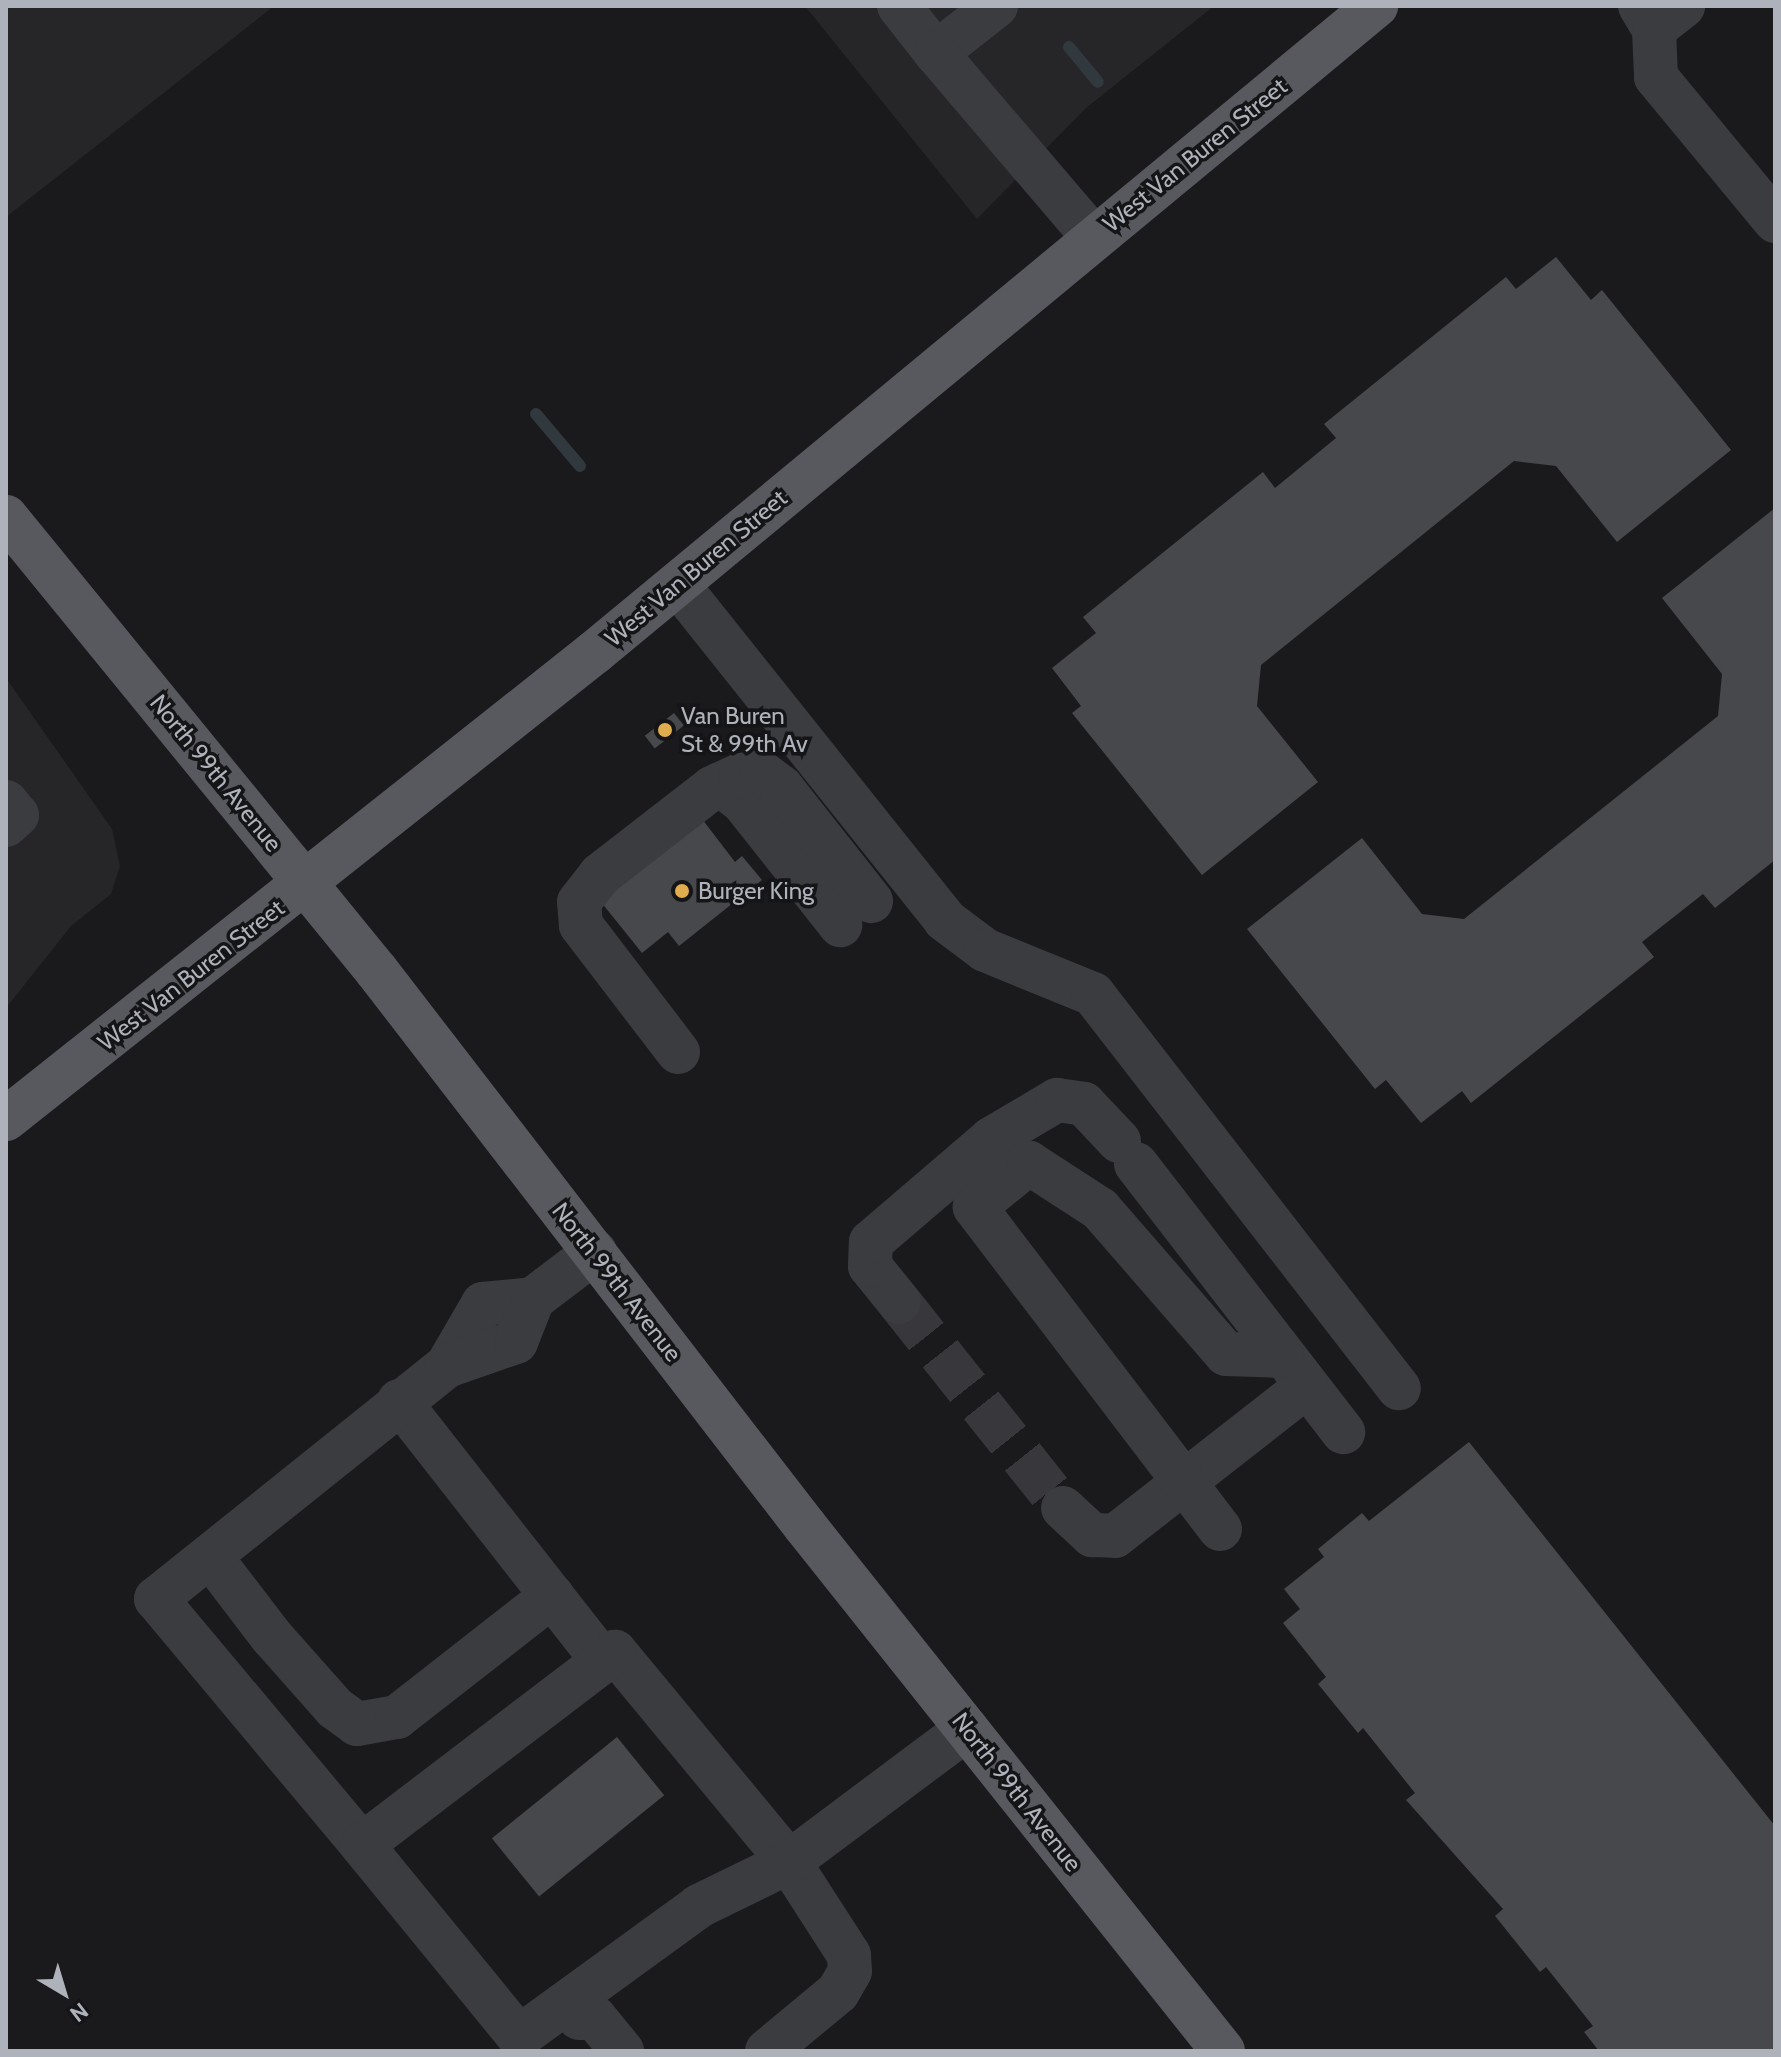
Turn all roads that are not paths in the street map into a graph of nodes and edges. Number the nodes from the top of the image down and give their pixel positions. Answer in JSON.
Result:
{"nodes":[{"id":1,"x":899,"y":6,"type":"edge"},
{"id":2,"x":1376,"y":6,"type":"edge"},
{"id":3,"x":990,"y":8,"type":"edge"},
{"id":4,"x":1659,"y":14,"type":"edge"},
{"id":5,"x":936,"y":53,"type":"junction"},
{"id":6,"x":1775,"y":221,"type":"edge"},
{"id":7,"x":1094,"y":238,"type":"junction"},
{"id":8,"x":6,"y":517,"type":"edge"},
{"id":9,"x":678,"y":585,"type":"junction"},
{"id":10,"x":6,"y":802,"type":"edge"},
{"id":11,"x":6,"y":825,"type":"edge"},
{"id":12,"x":307,"y":884,"type":"junction"},
{"id":13,"x":856,"y":913,"type":"dead end"},
{"id":14,"x":678,"y":1052,"type":"dead end"},
{"id":15,"x":6,"y":1119,"type":"edge"},
{"id":16,"x":962,"y":1191,"type":"junction"},
{"id":17,"x":595,"y":1252,"type":"junction"},
{"id":18,"x":899,"y":1302,"type":"tunnel mouth"},
{"id":19,"x":1294,"y":1371,"type":"junction"},
{"id":20,"x":1399,"y":1388,"type":"dead end"},
{"id":21,"x":399,"y":1401,"type":"junction"},
{"id":22,"x":1343,"y":1432,"type":"dead end"},
{"id":23,"x":1184,"y":1482,"type":"junction"},
{"id":24,"x":1063,"y":1508,"type":"tunnel mouth"},
{"id":25,"x":1220,"y":1529,"type":"dead end"},
{"id":26,"x":210,"y":1556,"type":"junction"},
{"id":27,"x":552,"y":1596,"type":"junction"},
{"id":28,"x":603,"y":1661,"type":"junction"},
{"id":29,"x":967,"y":1729,"type":"junction"},
{"id":30,"x":362,"y":1845,"type":"junction"},
{"id":31,"x":789,"y":1862,"type":"junction"},
{"id":32,"x":578,"y":2023,"type":"edge"},
{"id":33,"x":622,"y":2051,"type":"edge"},
{"id":34,"x":767,"y":2051,"type":"edge"},
{"id":35,"x":1223,"y":2051,"type":"edge"}],
"edges":[{"from":1,"to":5,"type":"lane"},
{"from":2,"to":7,"type":"main road","name":"West Van Buren Street"},
{"from":3,"to":5,"type":"lane"},
{"from":4,"to":6,"type":"lane"},
{"from":5,"to":7,"type":"lane"},
{"from":7,"to":9,"type":"main road","name":"West Van Buren Street"},
{"from":8,"to":12,"type":"main road","name":"North 99th Avenue"},
{"from":9,"to":12,"type":"main road","name":"West Van Buren Street"},
{"from":9,"to":20,"type":"lane"},
{"from":10,"to":11,"type":"lane"},
{"from":12,"to":15,"type":"main road","name":"West Van Buren Street"},
{"from":12,"to":17,"type":"main road","name":"North 99th Avenue"},
{"from":13,"to":14,"type":"lane"},
{"from":16,"to":18,"type":"lane"},
{"from":16,"to":19,"type":"lane"},
{"from":16,"to":19,"type":"lane"},
{"from":16,"to":23,"type":"lane"},
{"from":17,"to":21,"type":"lane"},
{"from":17,"to":29,"type":"main road","name":"North 99th Avenue"},
{"from":19,"to":22,"type":"lane"},
{"from":19,"to":23,"type":"lane"},
{"from":21,"to":26,"type":"lane"},
{"from":21,"to":27,"type":"lane"},
{"from":23,"to":24,"type":"lane"},
{"from":23,"to":25,"type":"lane"},
{"from":26,"to":27,"type":"lane"},
{"from":26,"to":30,"type":"lane"},
{"from":27,"to":28,"type":"lane"},
{"from":28,"to":30,"type":"lane"},
{"from":28,"to":31,"type":"lane"},
{"from":29,"to":31,"type":"lane"},
{"from":29,"to":35,"type":"main road","name":"North 99th Avenue"},
{"from":30,"to":32,"type":"lane"},
{"from":31,"to":32,"type":"lane"},
{"from":31,"to":34,"type":"lane"},
{"from":32,"to":33,"type":"lane"}]}
